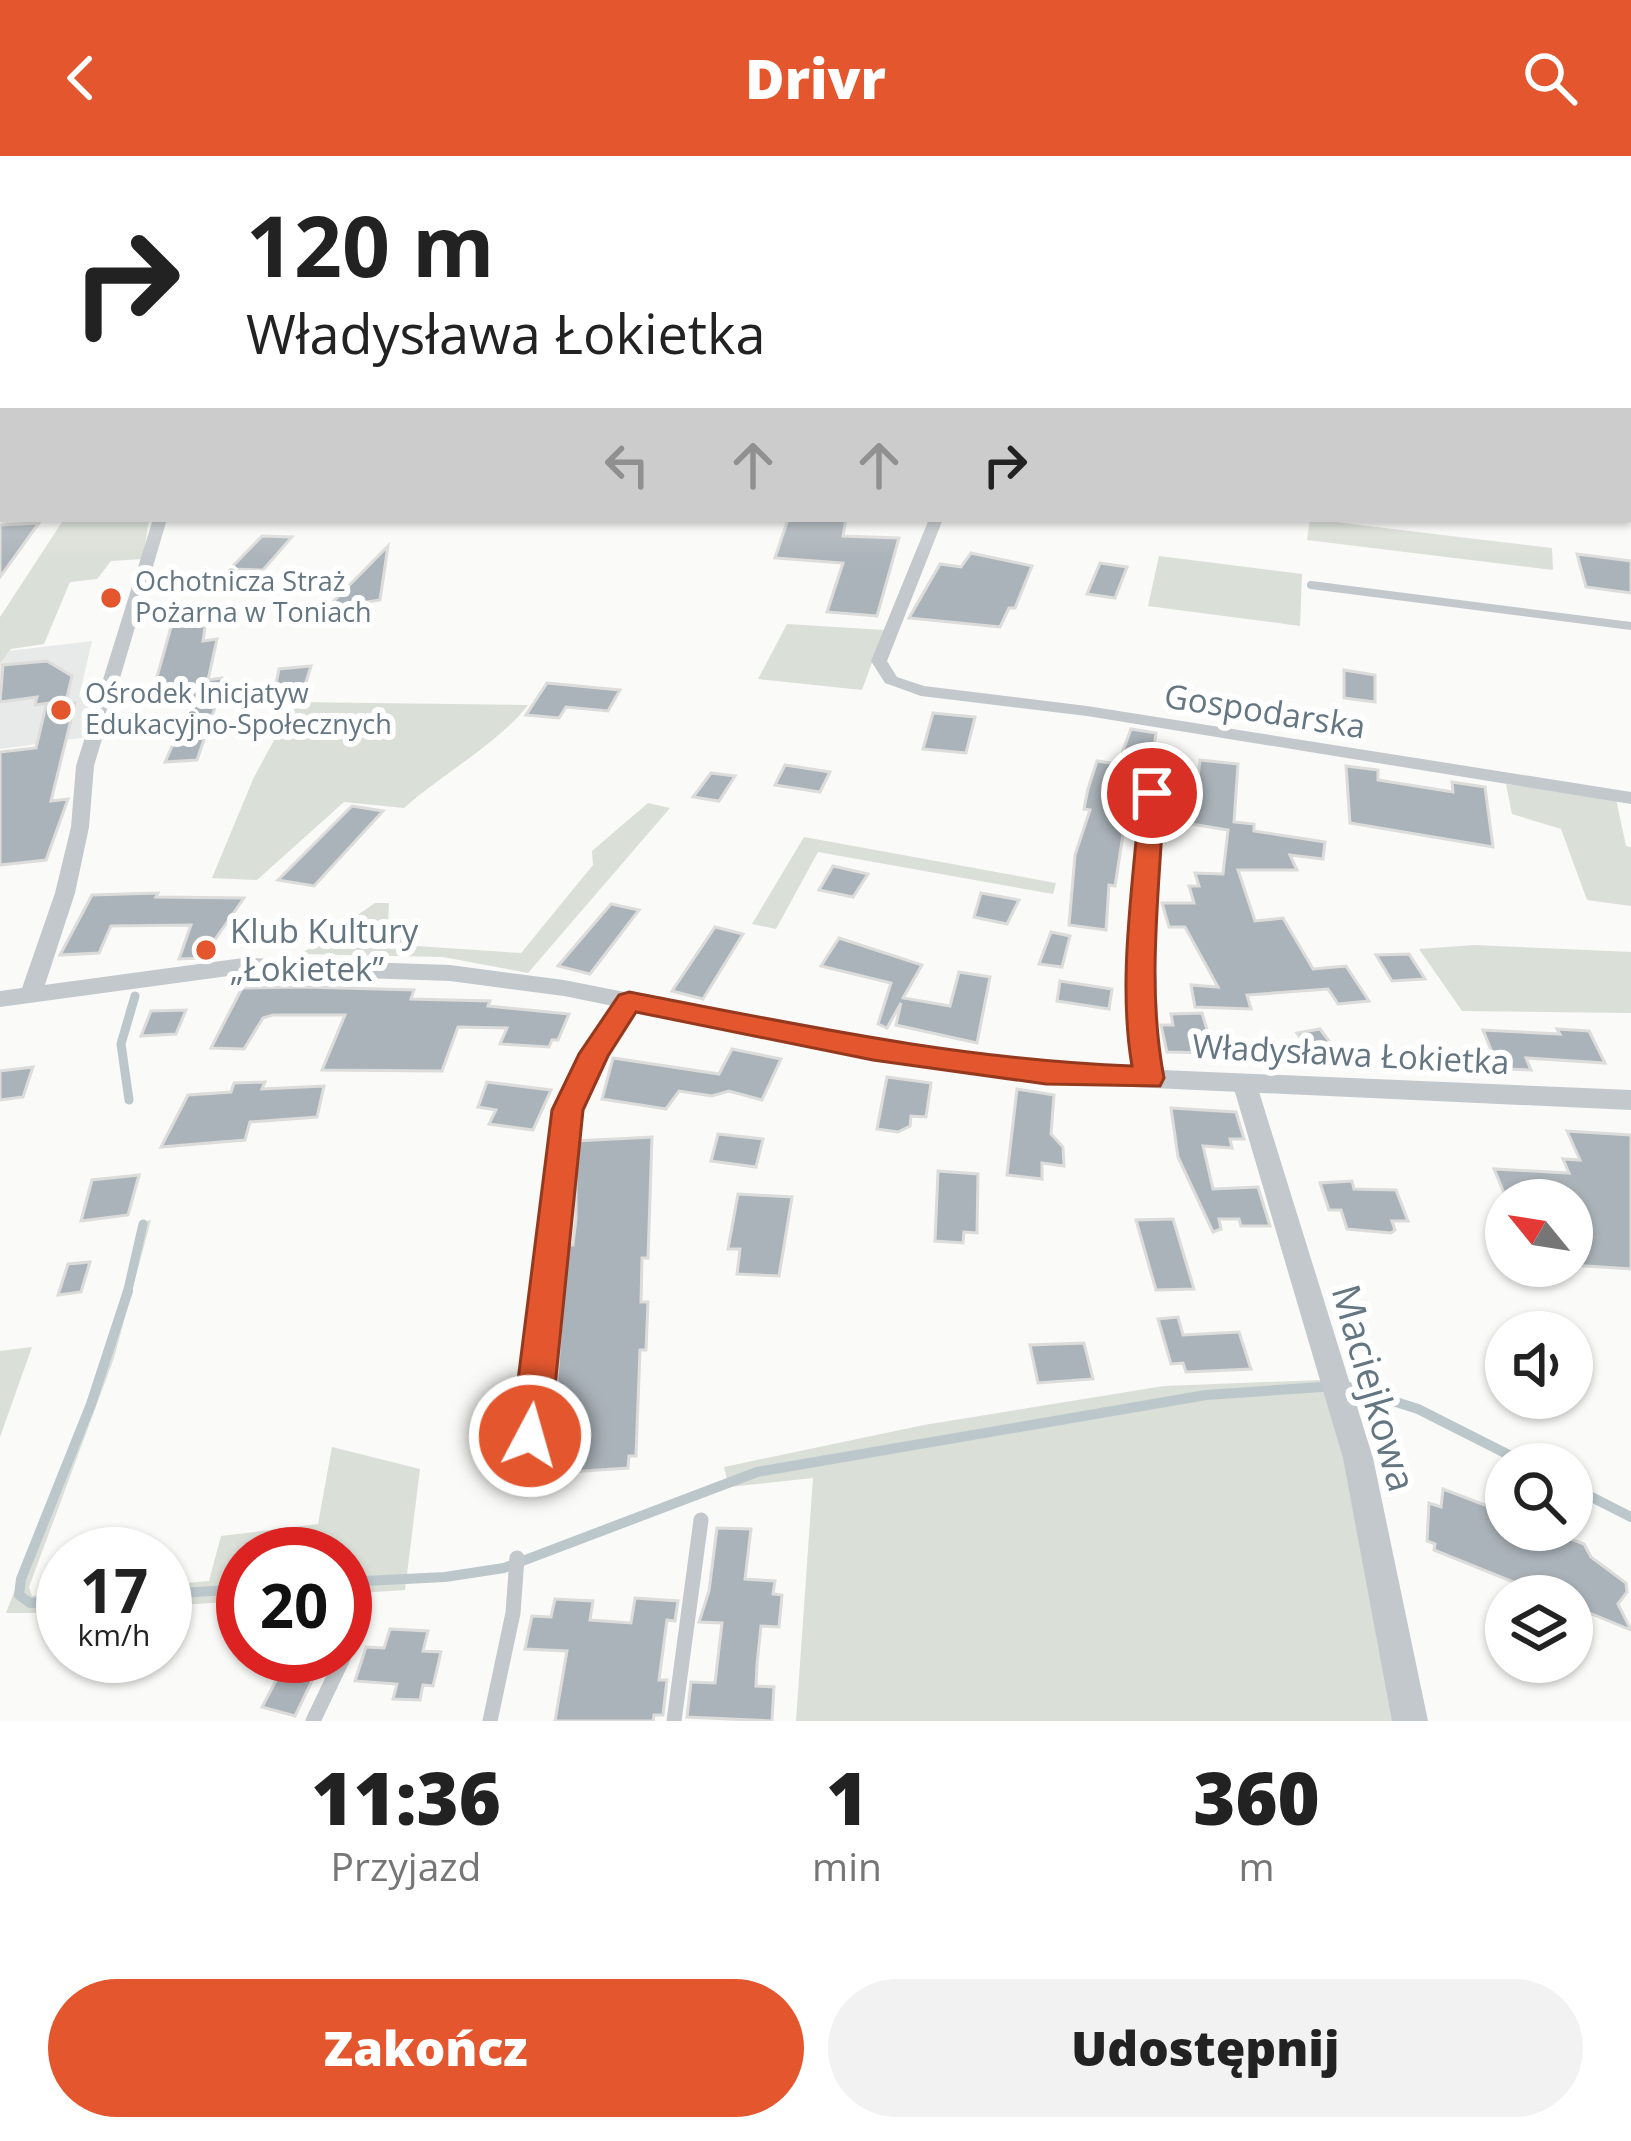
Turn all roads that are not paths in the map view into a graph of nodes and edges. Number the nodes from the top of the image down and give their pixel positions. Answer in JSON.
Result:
{"nodes":[{"id":1,"x":159,"y":522,"type":"edge"},
{"id":2,"x":935,"y":522,"type":"edge"},
{"id":3,"x":1311,"y":586,"type":"dead end"},
{"id":4,"x":1631,"y":626,"type":"edge"},
{"id":5,"x":1152,"y":793,"type":"dead end"},
{"id":6,"x":1631,"y":798,"type":"edge"},
{"id":7,"x":31,"y":994,"type":"junction"},
{"id":8,"x":0,"y":999,"type":"edge"},
{"id":9,"x":629,"y":1001,"type":"junction"},
{"id":10,"x":1149,"y":1078,"type":"junction"},
{"id":11,"x":1244,"y":1082,"type":"junction"},
{"id":12,"x":1631,"y":1100,"type":"edge"},
{"id":13,"x":526,"y":1479,"type":"dead end"},
{"id":14,"x":701,"y":1520,"type":"dead end"},
{"id":15,"x":517,"y":1558,"type":"dead end"},
{"id":16,"x":331,"y":1683,"type":"edge"},
{"id":17,"x":313,"y":1721,"type":"edge"},
{"id":18,"x":490,"y":1721,"type":"edge"},
{"id":19,"x":674,"y":1721,"type":"edge"},
{"id":20,"x":1409,"y":1721,"type":"edge"}],
"edges":[{"from":1,"to":7,"type":"street"},
{"from":2,"to":6,"type":"street","name":"Gospodarska"},
{"from":3,"to":4,"type":"lane"},
{"from":5,"to":10,"type":"street"},
{"from":7,"to":8,"type":"street","name":"Władysława Łokietka"},
{"from":7,"to":9,"type":"street","name":"Władysława Łokietka"},
{"from":9,"to":10,"type":"street","name":"Władysława Łokietka"},
{"from":9,"to":13,"type":"lane"},
{"from":10,"to":11,"type":"street","name":"Władysława Łokietka"},
{"from":11,"to":12,"type":"street","name":"Władysława Łokietka"},
{"from":11,"to":20,"type":"street","name":"Maciejkowa"},
{"from":14,"to":19,"type":"lane"},
{"from":15,"to":18,"type":"lane"},
{"from":16,"to":17,"type":"lane"}]}
